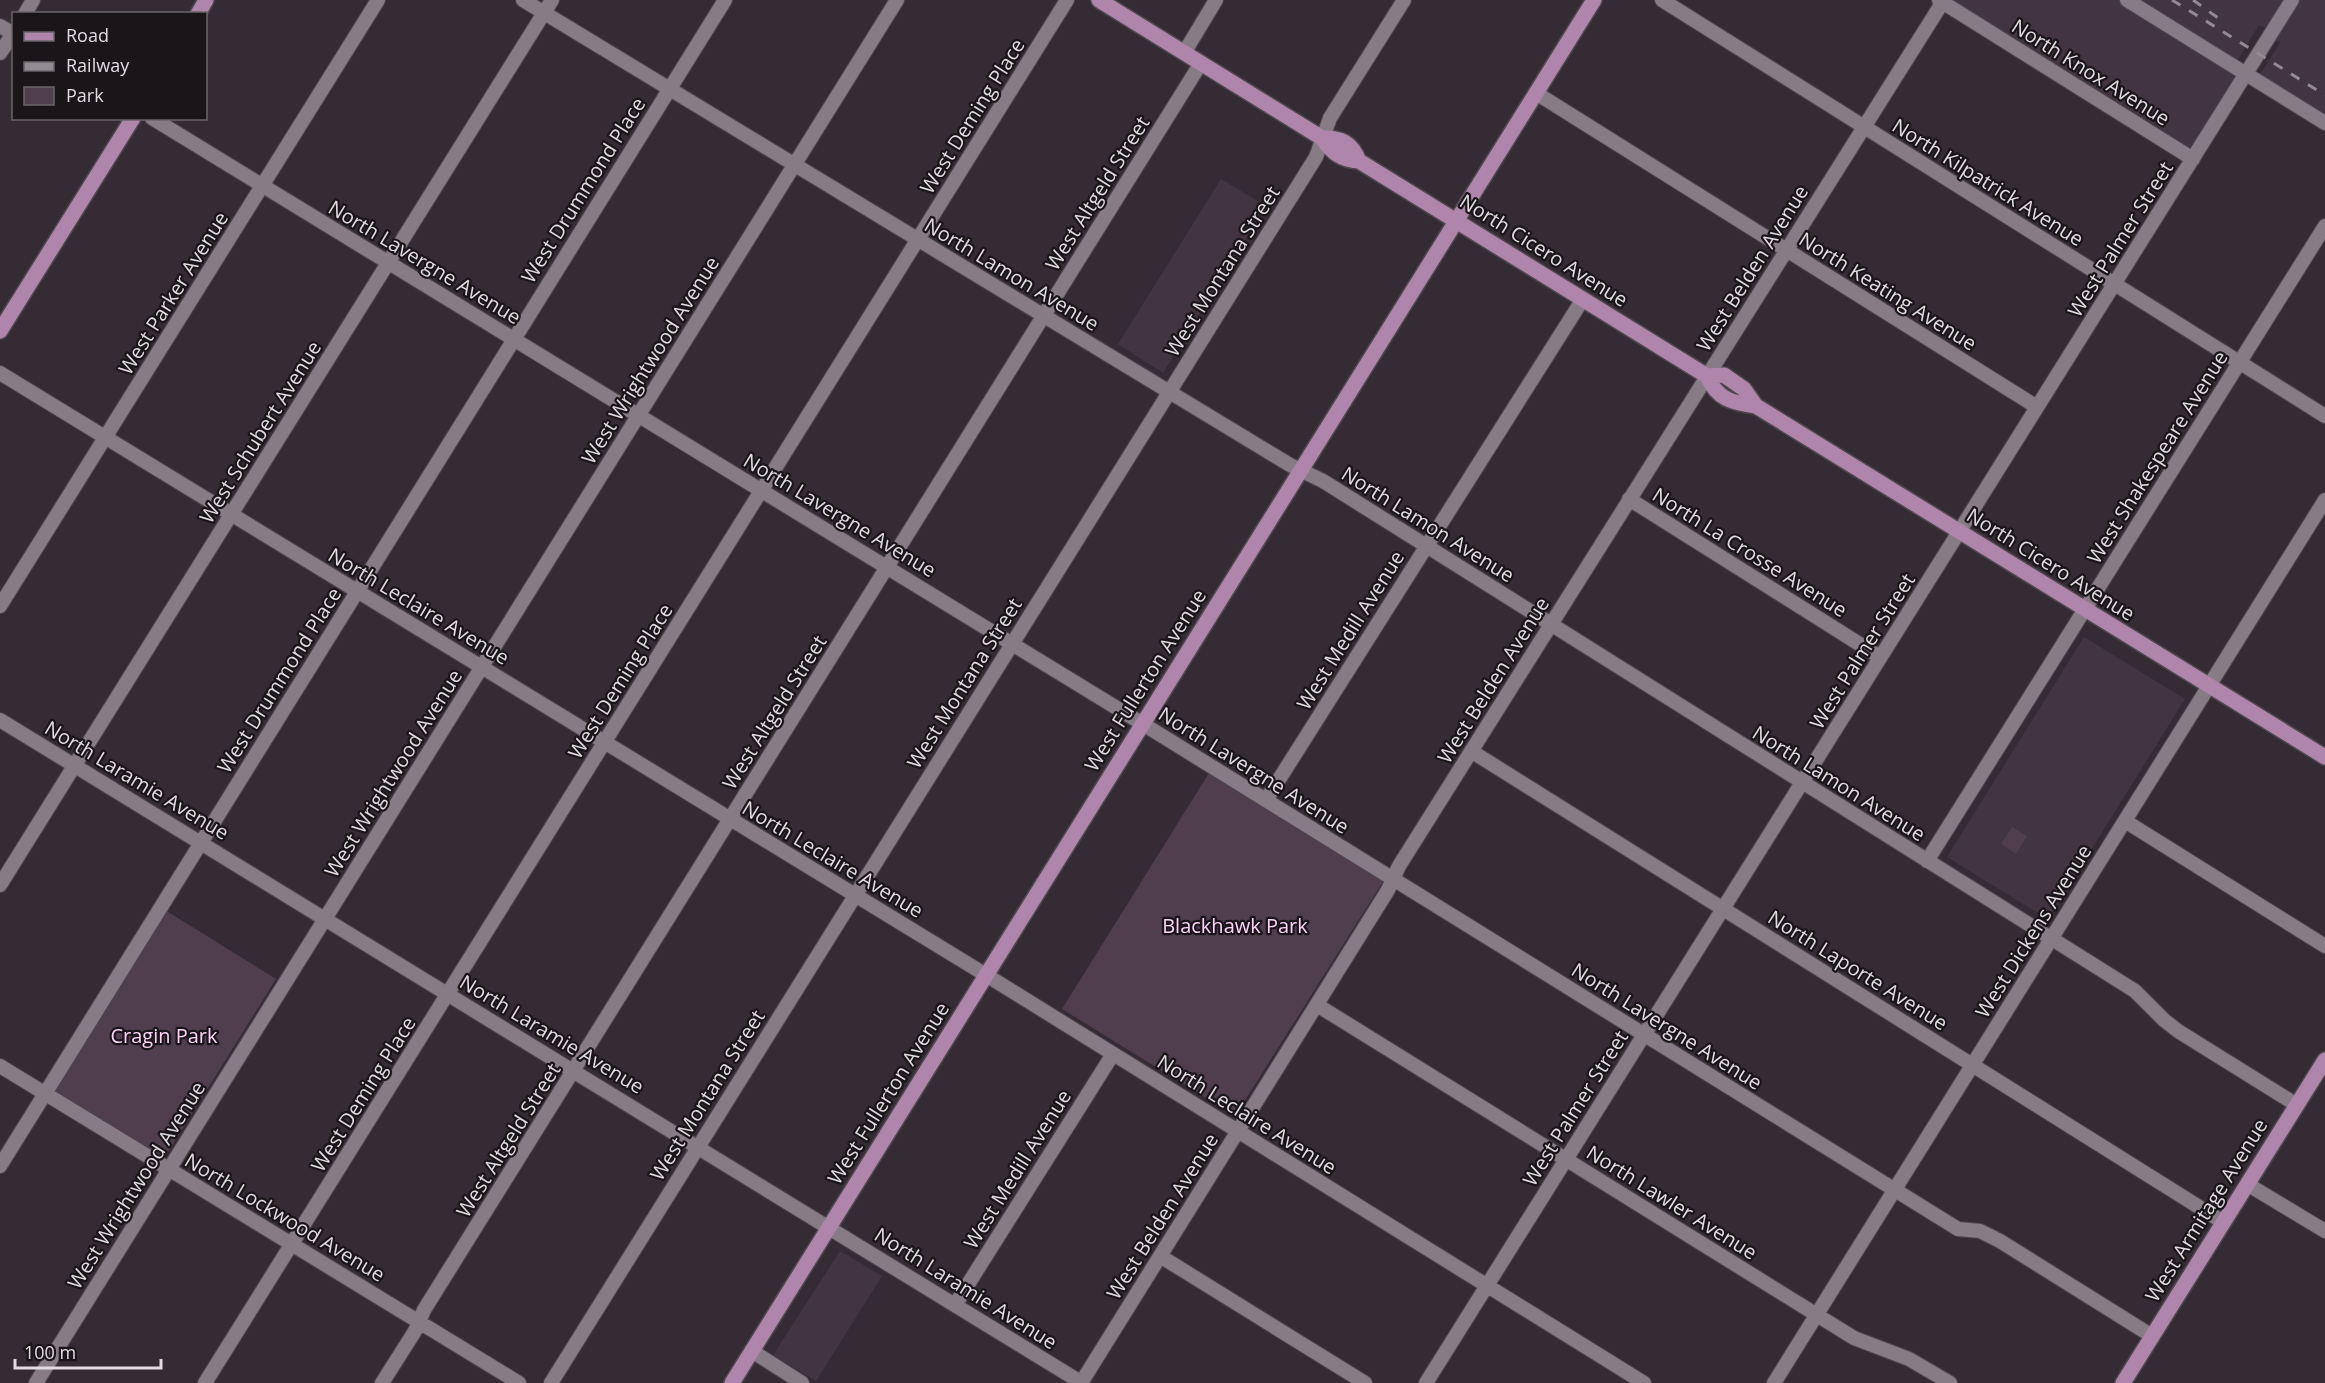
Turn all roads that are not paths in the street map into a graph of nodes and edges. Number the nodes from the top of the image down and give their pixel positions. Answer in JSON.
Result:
{"nodes":[{"id":1,"x":378,"y":0,"type":"edge"},
{"id":2,"x":523,"y":0,"type":"edge"},
{"id":3,"x":552,"y":0,"type":"edge"},
{"id":4,"x":725,"y":0,"type":"edge"},
{"id":5,"x":897,"y":0,"type":"edge"},
{"id":6,"x":1067,"y":0,"type":"edge"},
{"id":7,"x":1099,"y":0,"type":"edge"},
{"id":8,"x":1216,"y":0,"type":"edge"},
{"id":9,"x":1404,"y":0,"type":"edge"},
{"id":10,"x":1594,"y":0,"type":"edge"},
{"id":11,"x":1662,"y":0,"type":"edge"},
{"id":12,"x":2127,"y":0,"type":"edge"},
{"id":13,"x":2292,"y":0,"type":"edge"},
{"id":14,"x":1942,"y":1,"type":"edge"},
{"id":15,"x":544,"y":13,"type":"junction"},
{"id":16,"x":12,"y":35,"type":"edge"},
{"id":17,"x":1184,"y":52,"type":"junction"},
{"id":18,"x":0,"y":53,"type":"edge"},
{"id":19,"x":1201,"y":63,"type":"junction"},
{"id":20,"x":2246,"y":74,"type":"junction"},
{"id":21,"x":670,"y":89,"type":"junction"},
{"id":22,"x":1536,"y":93,"type":"junction"},
{"id":23,"x":132,"y":120,"type":"edge"},
{"id":24,"x":155,"y":120,"type":"edge"},
{"id":25,"x":2325,"y":123,"type":"edge"},
{"id":26,"x":1864,"y":127,"type":"junction"},
{"id":27,"x":1322,"y":138,"type":"junction"},
{"id":28,"x":2193,"y":159,"type":"junction"},
{"id":29,"x":795,"y":165,"type":"junction"},
{"id":30,"x":262,"y":186,"type":"junction"},
{"id":31,"x":1456,"y":221,"type":"junction"},
{"id":32,"x":2325,"y":226,"type":"edge"},
{"id":33,"x":918,"y":240,"type":"junction"},
{"id":34,"x":1786,"y":250,"type":"junction"},
{"id":35,"x":388,"y":262,"type":"junction"},
{"id":36,"x":2115,"y":284,"type":"junction"},
{"id":37,"x":1583,"y":299,"type":"junction"},
{"id":38,"x":1044,"y":316,"type":"junction"},
{"id":39,"x":0,"y":331,"type":"edge"},
{"id":40,"x":514,"y":339,"type":"junction"},
{"id":41,"x":2240,"y":362,"type":"junction"},
{"id":42,"x":0,"y":373,"type":"edge"},
{"id":43,"x":1707,"y":376,"type":"junction"},
{"id":44,"x":1169,"y":392,"type":"junction"},
{"id":45,"x":2037,"y":407,"type":"junction"},
{"id":46,"x":639,"y":415,"type":"junction"},
{"id":47,"x":2325,"y":416,"type":"edge"},
{"id":48,"x":105,"y":437,"type":"junction"},
{"id":49,"x":1301,"y":470,"type":"junction"},
{"id":50,"x":762,"y":490,"type":"junction"},
{"id":51,"x":1629,"y":499,"type":"junction"},
{"id":52,"x":2325,"y":500,"type":"edge"},
{"id":53,"x":231,"y":514,"type":"junction"},
{"id":54,"x":1959,"y":531,"type":"junction"},
{"id":55,"x":1427,"y":546,"type":"junction"},
{"id":56,"x":887,"y":567,"type":"junction"},
{"id":57,"x":357,"y":591,"type":"junction"},
{"id":58,"x":0,"y":606,"type":"edge"},
{"id":59,"x":2084,"y":609,"type":"junction"},
{"id":60,"x":1551,"y":625,"type":"junction"},
{"id":61,"x":1012,"y":644,"type":"junction"},
{"id":62,"x":1881,"y":657,"type":"junction"},
{"id":63,"x":482,"y":667,"type":"junction"},
{"id":64,"x":2209,"y":686,"type":"junction"},
{"id":65,"x":0,"y":720,"type":"edge"},
{"id":66,"x":1143,"y":724,"type":"junction"},
{"id":67,"x":605,"y":742,"type":"junction"},
{"id":68,"x":1472,"y":751,"type":"junction"},
{"id":69,"x":2325,"y":757,"type":"edge"},
{"id":70,"x":75,"y":765,"type":"junction"},
{"id":71,"x":1802,"y":783,"type":"junction"},
{"id":72,"x":1266,"y":800,"type":"junction"},
{"id":73,"x":731,"y":819,"type":"junction"},
{"id":74,"x":2124,"y":821,"type":"junction"},
{"id":75,"x":201,"y":842,"type":"junction"},
{"id":76,"x":1927,"y":861,"type":"junction"},
{"id":77,"x":1393,"y":879,"type":"junction"},
{"id":78,"x":0,"y":885,"type":"edge"},
{"id":79,"x":855,"y":895,"type":"junction"},
{"id":80,"x":1723,"y":909,"type":"junction"},
{"id":81,"x":325,"y":918,"type":"junction"},
{"id":82,"x":2051,"y":939,"type":"junction"},
{"id":83,"x":2325,"y":946,"type":"edge"},
{"id":84,"x":986,"y":975,"type":"junction"},
{"id":85,"x":448,"y":993,"type":"junction"},
{"id":86,"x":1317,"y":1005,"type":"junction"},
{"id":87,"x":1644,"y":1034,"type":"junction"},
{"id":88,"x":1113,"y":1054,"type":"junction"},
{"id":89,"x":2325,"y":1060,"type":"edge"},
{"id":90,"x":1972,"y":1065,"type":"junction"},
{"id":91,"x":0,"y":1066,"type":"edge"},
{"id":92,"x":574,"y":1071,"type":"junction"},
{"id":93,"x":45,"y":1093,"type":"junction"},
{"id":94,"x":2297,"y":1105,"type":"junction"},
{"id":95,"x":1237,"y":1131,"type":"junction"},
{"id":96,"x":698,"y":1146,"type":"junction"},
{"id":97,"x":1566,"y":1159,"type":"junction"},
{"id":98,"x":0,"y":1166,"type":"edge"},
{"id":99,"x":169,"y":1169,"type":"junction"},
{"id":100,"x":2247,"y":1184,"type":"junction"},
{"id":101,"x":1895,"y":1190,"type":"junction"},
{"id":102,"x":2223,"y":1222,"type":"junction"},
{"id":103,"x":830,"y":1227,"type":"junction"},
{"id":104,"x":2325,"y":1231,"type":"edge"},
{"id":105,"x":292,"y":1244,"type":"junction"},
{"id":106,"x":1160,"y":1256,"type":"junction"},
{"id":107,"x":1487,"y":1286,"type":"junction"},
{"id":108,"x":955,"y":1305,"type":"junction"},
{"id":109,"x":1817,"y":1314,"type":"junction"},
{"id":110,"x":419,"y":1322,"type":"junction"},
{"id":111,"x":2152,"y":1336,"type":"junction"},
{"id":112,"x":752,"y":1351,"type":"junction"},
{"id":113,"x":36,"y":1383,"type":"edge"},
{"id":114,"x":205,"y":1383,"type":"edge"},
{"id":115,"x":382,"y":1383,"type":"edge"},
{"id":116,"x":519,"y":1383,"type":"edge"},
{"id":117,"x":551,"y":1383,"type":"edge"},
{"id":118,"x":732,"y":1383,"type":"edge"},
{"id":119,"x":802,"y":1383,"type":"edge"},
{"id":120,"x":1081,"y":1383,"type":"edge"},
{"id":121,"x":1365,"y":1383,"type":"edge"},
{"id":122,"x":1426,"y":1383,"type":"edge"},
{"id":123,"x":1644,"y":1383,"type":"edge"},
{"id":124,"x":1774,"y":1383,"type":"edge"},
{"id":125,"x":1950,"y":1383,"type":"edge"},
{"id":126,"x":2122,"y":1383,"type":"edge"}],
"edges":[{"from":1,"to":30,"type":"street","name":"West Parker Avenue"},
{"from":2,"to":15,"type":"street","name":"North Lamon Avenue"},
{"from":3,"to":15,"type":"street","name":"West Schubert Avenue"},
{"from":4,"to":21,"type":"street","name":"West Drummond Place"},
{"from":5,"to":29,"type":"street","name":"West Wrightwood Avenue"},
{"from":6,"to":33,"type":"street","name":"West Deming Place"},
{"from":7,"to":17,"type":"main road","name":"North Cicero Avenue"},
{"from":8,"to":17,"type":"street"},
{"from":9,"to":27,"type":"street","name":"West Montana Street"},
{"from":10,"to":22,"type":"main road","name":"West Fullerton Avenue"},
{"from":11,"to":26,"type":"street","name":"North Kilpatrick Avenue"},
{"from":12,"to":20,"type":"street"},
{"from":13,"to":20,"type":"street","name":"West Palmer Street"},
{"from":14,"to":26,"type":"street","name":"West Belden Avenue"},
{"from":14,"to":28,"type":"street","name":"North Knox Avenue"},
{"from":15,"to":21,"type":"street","name":"North Lamon Avenue"},
{"from":15,"to":35,"type":"street","name":"West Schubert Avenue"},
{"from":16,"to":18,"type":"street"},
{"from":17,"to":19,"type":"main road","name":"North Cicero Avenue"},
{"from":19,"to":27,"type":"main road","name":"North Cicero Avenue"},
{"from":19,"to":38,"type":"street","name":"West Altgeld Street"},
{"from":20,"to":25,"type":"street"},
{"from":20,"to":28,"type":"street","name":"West Palmer Street"},
{"from":21,"to":29,"type":"street","name":"North Lamon Avenue"},
{"from":21,"to":40,"type":"street","name":"West Drummond Place"},
{"from":22,"to":31,"type":"main road","name":"West Fullerton Avenue"},
{"from":22,"to":34,"type":"street","name":"North Keating Avenue"},
{"from":23,"to":39,"type":"main road"},
{"from":24,"to":30,"type":"street","name":"North Lavergne Avenue"},
{"from":26,"to":34,"type":"street","name":"West Belden Avenue"},
{"from":26,"to":36,"type":"street","name":"North Kilpatrick Avenue"},
{"from":27,"to":31,"type":"main road","name":"North Cicero Avenue"},
{"from":27,"to":44,"type":"street","name":"West Montana Street"},
{"from":28,"to":36,"type":"street","name":"West Palmer Street"},
{"from":29,"to":33,"type":"street","name":"North Lamon Avenue"},
{"from":29,"to":46,"type":"street","name":"West Wrightwood Avenue"},
{"from":30,"to":35,"type":"street","name":"North Lavergne Avenue"},
{"from":30,"to":48,"type":"street","name":"West Parker Avenue"},
{"from":31,"to":37,"type":"main road","name":"North Cicero Avenue"},
{"from":31,"to":49,"type":"main road","name":"West Fullerton Avenue"},
{"from":32,"to":41,"type":"street","name":"West Shakespeare Avenue"},
{"from":33,"to":38,"type":"street","name":"North Lamon Avenue"},
{"from":33,"to":50,"type":"street","name":"West Deming Place"},
{"from":34,"to":43,"type":"street","name":"West Belden Avenue"},
{"from":34,"to":45,"type":"street","name":"North Keating Avenue"},
{"from":35,"to":40,"type":"street","name":"North Lavergne Avenue"},
{"from":35,"to":53,"type":"street","name":"West Schubert Avenue"},
{"from":36,"to":41,"type":"street","name":"North Kilpatrick Avenue"},
{"from":36,"to":45,"type":"street","name":"West Palmer Street"},
{"from":37,"to":43,"type":"main road","name":"North Cicero Avenue"},
{"from":37,"to":55,"type":"street","name":"West Medill Avenue"},
{"from":38,"to":44,"type":"street","name":"North Lamon Avenue"},
{"from":38,"to":56,"type":"street","name":"West Altgeld Street"},
{"from":40,"to":46,"type":"street","name":"North Lavergne Avenue"},
{"from":40,"to":57,"type":"street","name":"West Drummond Place"},
{"from":41,"to":47,"type":"street","name":"North Kilpatrick Avenue"},
{"from":41,"to":59,"type":"street","name":"West Shakespeare Avenue"},
{"from":42,"to":48,"type":"street","name":"North Leclaire Avenue"},
{"from":43,"to":51,"type":"street","name":"West Belden Avenue"},
{"from":43,"to":54,"type":"main road","name":"North Cicero Avenue"},
{"from":44,"to":49,"type":"street","name":"North Lamon Avenue"},
{"from":44,"to":61,"type":"street","name":"West Montana Street"},
{"from":45,"to":54,"type":"street","name":"West Palmer Street"},
{"from":46,"to":50,"type":"street","name":"North Lavergne Avenue"},
{"from":46,"to":63,"type":"street","name":"West Wrightwood Avenue"},
{"from":48,"to":53,"type":"street","name":"North Leclaire Avenue"},
{"from":48,"to":58,"type":"street","name":"West Parker Avenue"},
{"from":49,"to":55,"type":"street","name":"North Lamon Avenue"},
{"from":49,"to":66,"type":"main road","name":"West Fullerton Avenue"},
{"from":50,"to":56,"type":"street","name":"North Lavergne Avenue"},
{"from":50,"to":67,"type":"street","name":"West Deming Place"},
{"from":51,"to":60,"type":"street","name":"West Belden Avenue"},
{"from":51,"to":62,"type":"street","name":"North La Crosse Avenue"},
{"from":52,"to":64,"type":"street","name":"West Dickens Avenue"},
{"from":53,"to":57,"type":"street","name":"North Leclaire Avenue"},
{"from":53,"to":70,"type":"street","name":"West Schubert Avenue"},
{"from":54,"to":59,"type":"main road","name":"North Cicero Avenue"},
{"from":54,"to":62,"type":"street","name":"West Palmer Street"},
{"from":55,"to":60,"type":"street","name":"North Lamon Avenue"},
{"from":55,"to":72,"type":"street","name":"West Medill Avenue"},
{"from":56,"to":61,"type":"street","name":"North Lavergne Avenue"},
{"from":56,"to":73,"type":"street","name":"West Altgeld Street"},
{"from":57,"to":63,"type":"street","name":"North Leclaire Avenue"},
{"from":57,"to":75,"type":"street","name":"West Drummond Place"},
{"from":59,"to":64,"type":"main road","name":"North Cicero Avenue"},
{"from":59,"to":76,"type":"street","name":"West Shakespeare Avenue"},
{"from":60,"to":68,"type":"street","name":"West Belden Avenue"},
{"from":60,"to":71,"type":"street","name":"North Lamon Avenue"},
{"from":61,"to":66,"type":"street","name":"North Lavergne Avenue"},
{"from":61,"to":79,"type":"street","name":"West Montana Street"},
{"from":62,"to":71,"type":"street","name":"West Palmer Street"},
{"from":63,"to":67,"type":"street","name":"North Leclaire Avenue"},
{"from":63,"to":81,"type":"street","name":"West Wrightwood Avenue"},
{"from":64,"to":69,"type":"main road","name":"North Cicero Avenue"},
{"from":64,"to":74,"type":"street","name":"West Dickens Avenue"},
{"from":65,"to":70,"type":"street","name":"North Laramie Avenue"},
{"from":66,"to":72,"type":"street","name":"North Lavergne Avenue"},
{"from":66,"to":84,"type":"main road","name":"West Fullerton Avenue"},
{"from":67,"to":73,"type":"street","name":"North Leclaire Avenue"},
{"from":67,"to":85,"type":"street","name":"West Deming Place"},
{"from":68,"to":77,"type":"street","name":"West Belden Avenue"},
{"from":68,"to":80,"type":"street","name":"North Laporte Avenue"},
{"from":70,"to":75,"type":"street","name":"North Laramie Avenue"},
{"from":70,"to":78,"type":"street","name":"West Schubert Avenue"},
{"from":71,"to":76,"type":"street","name":"North Lamon Avenue"},
{"from":71,"to":80,"type":"street","name":"West Palmer Street"},
{"from":72,"to":77,"type":"street","name":"North Lavergne Avenue"},
{"from":73,"to":79,"type":"street","name":"North Leclaire Avenue"},
{"from":73,"to":92,"type":"street","name":"West Altgeld Street"},
{"from":74,"to":82,"type":"street","name":"West Dickens Avenue"},
{"from":74,"to":83,"type":"street"},
{"from":75,"to":81,"type":"street","name":"North Laramie Avenue"},
{"from":75,"to":93,"type":"street","name":"West Drummond Place"},
{"from":76,"to":82,"type":"street","name":"North Lamon Avenue"},
{"from":77,"to":86,"type":"street","name":"West Belden Avenue"},
{"from":77,"to":87,"type":"street","name":"North Lavergne Avenue"},
{"from":79,"to":84,"type":"street","name":"North Leclaire Avenue"},
{"from":79,"to":96,"type":"street","name":"West Montana Street"},
{"from":80,"to":87,"type":"street","name":"West Palmer Street"},
{"from":80,"to":90,"type":"street","name":"North Laporte Avenue"},
{"from":81,"to":85,"type":"street","name":"North Laramie Avenue"},
{"from":81,"to":99,"type":"street","name":"West Wrightwood Avenue"},
{"from":82,"to":90,"type":"street","name":"West Dickens Avenue"},
{"from":82,"to":94,"type":"street","name":"North Lamon Avenue"},
{"from":84,"to":88,"type":"street","name":"North Leclaire Avenue"},
{"from":84,"to":103,"type":"main road","name":"West Fullerton Avenue"},
{"from":85,"to":92,"type":"street","name":"North Laramie Avenue"},
{"from":85,"to":105,"type":"street","name":"West Deming Place"},
{"from":86,"to":95,"type":"street","name":"West Belden Avenue"},
{"from":86,"to":97,"type":"street","name":"North Lawler Avenue"},
{"from":87,"to":97,"type":"street","name":"West Palmer Street"},
{"from":87,"to":101,"type":"street","name":"North Lavergne Avenue"},
{"from":88,"to":95,"type":"street","name":"North Leclaire Avenue"},
{"from":88,"to":108,"type":"street","name":"West Medill Avenue"},
{"from":89,"to":94,"type":"main road","name":"West Armitage Avenue"},
{"from":90,"to":101,"type":"street","name":"West Dickens Avenue"},
{"from":90,"to":102,"type":"street","name":"North Laporte Avenue"},
{"from":91,"to":93,"type":"street","name":"North Lockwood Avenue"},
{"from":92,"to":96,"type":"street","name":"North Laramie Avenue"},
{"from":92,"to":110,"type":"street","name":"West Altgeld Street"},
{"from":93,"to":98,"type":"street","name":"West Drummond Place"},
{"from":93,"to":99,"type":"street","name":"North Lockwood Avenue"},
{"from":94,"to":100,"type":"main road","name":"West Armitage Avenue"},
{"from":95,"to":106,"type":"street","name":"West Belden Avenue"},
{"from":95,"to":107,"type":"street","name":"North Leclaire Avenue"},
{"from":96,"to":103,"type":"street","name":"North Laramie Avenue"},
{"from":96,"to":117,"type":"street","name":"West Montana Street"},
{"from":97,"to":107,"type":"street","name":"West Palmer Street"},
{"from":97,"to":109,"type":"street","name":"North Lawler Avenue"},
{"from":99,"to":105,"type":"street","name":"North Lockwood Avenue"},
{"from":99,"to":113,"type":"street","name":"West Wrightwood Avenue"},
{"from":100,"to":102,"type":"main road","name":"West Armitage Avenue"},
{"from":100,"to":104,"type":"street"},
{"from":101,"to":109,"type":"street","name":"West Dickens Avenue"},
{"from":101,"to":111,"type":"street","name":"North Lavergne Avenue"},
{"from":102,"to":111,"type":"main road","name":"West Armitage Avenue"},
{"from":103,"to":108,"type":"street","name":"North Laramie Avenue"},
{"from":103,"to":112,"type":"main road","name":"West Fullerton Avenue"},
{"from":105,"to":110,"type":"street","name":"North Lockwood Avenue"},
{"from":105,"to":114,"type":"street","name":"West Deming Place"},
{"from":106,"to":120,"type":"street","name":"West Belden Avenue"},
{"from":106,"to":121,"type":"street"},
{"from":107,"to":122,"type":"street","name":"West Palmer Street"},
{"from":107,"to":123,"type":"street","name":"North Leclaire Avenue"},
{"from":108,"to":120,"type":"street","name":"North Laramie Avenue"},
{"from":109,"to":124,"type":"street","name":"West Dickens Avenue"},
{"from":109,"to":125,"type":"street","name":"North Lawler Avenue"},
{"from":110,"to":115,"type":"street","name":"West Altgeld Street"},
{"from":110,"to":116,"type":"street","name":"North Lockwood Avenue"},
{"from":111,"to":126,"type":"main road","name":"West Armitage Avenue"},
{"from":112,"to":118,"type":"main road","name":"West Fullerton Avenue"},
{"from":112,"to":119,"type":"street"}]}
